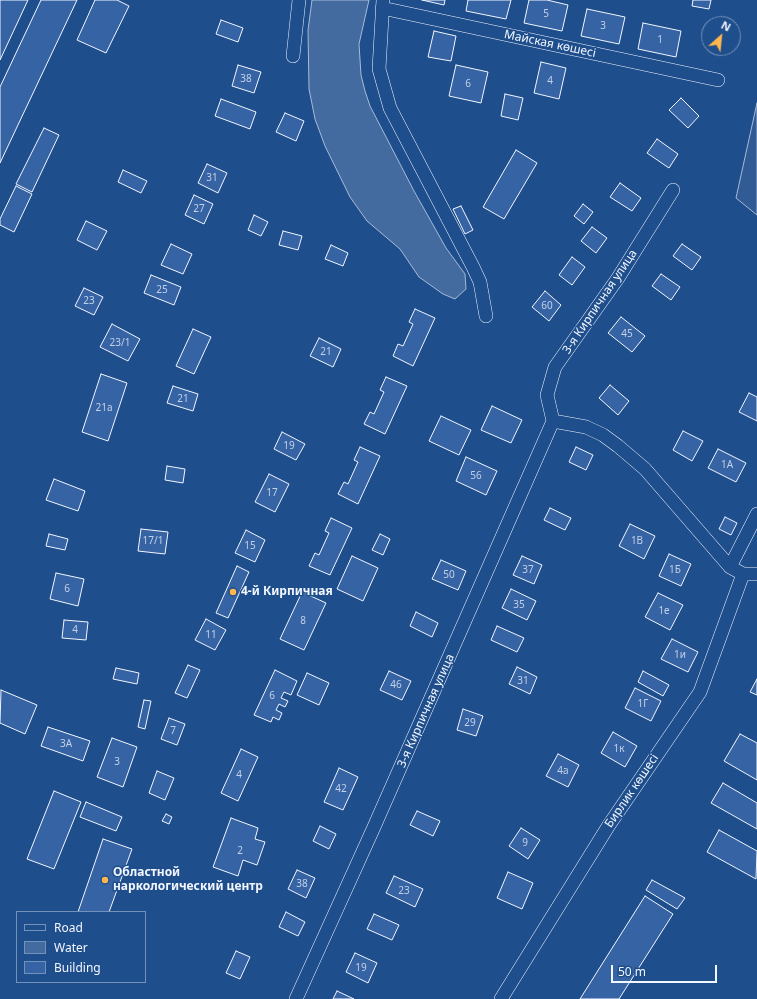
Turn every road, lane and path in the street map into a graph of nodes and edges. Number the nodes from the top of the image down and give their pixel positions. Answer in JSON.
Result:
{"nodes":[{"id":1,"x":299,"y":0,"type":"edge"},
{"id":2,"x":382,"y":4,"type":"edge"},
{"id":3,"x":293,"y":56,"type":"dead end"},
{"id":4,"x":718,"y":80,"type":"dead end"},
{"id":5,"x":673,"y":190,"type":"dead end"},
{"id":6,"x":486,"y":316,"type":"dead end"},
{"id":7,"x":553,"y":421,"type":"junction"},
{"id":8,"x":757,"y":514,"type":"edge"},
{"id":9,"x":730,"y":567,"type":"junction"},
{"id":10,"x":743,"y":574,"type":"junction"},
{"id":11,"x":757,"y":574,"type":"edge"},
{"id":12,"x":296,"y":999,"type":"edge"},
{"id":13,"x":501,"y":999,"type":"edge"}],
"edges":[{"from":1,"to":3,"type":"street"},
{"from":2,"to":4,"type":"street","name":"Майская көшесі"},
{"from":2,"to":6,"type":"street"},
{"from":5,"to":7,"type":"street","name":"3-я Кирпичная улица"},
{"from":7,"to":9,"type":"street"},
{"from":7,"to":12,"type":"street","name":"3-я Кирпичная улица"},
{"from":8,"to":9,"type":"street"},
{"from":9,"to":10,"type":"street"},
{"from":10,"to":11,"type":"street"},
{"from":10,"to":13,"type":"street","name":"Бирлик көшесі"}]}
